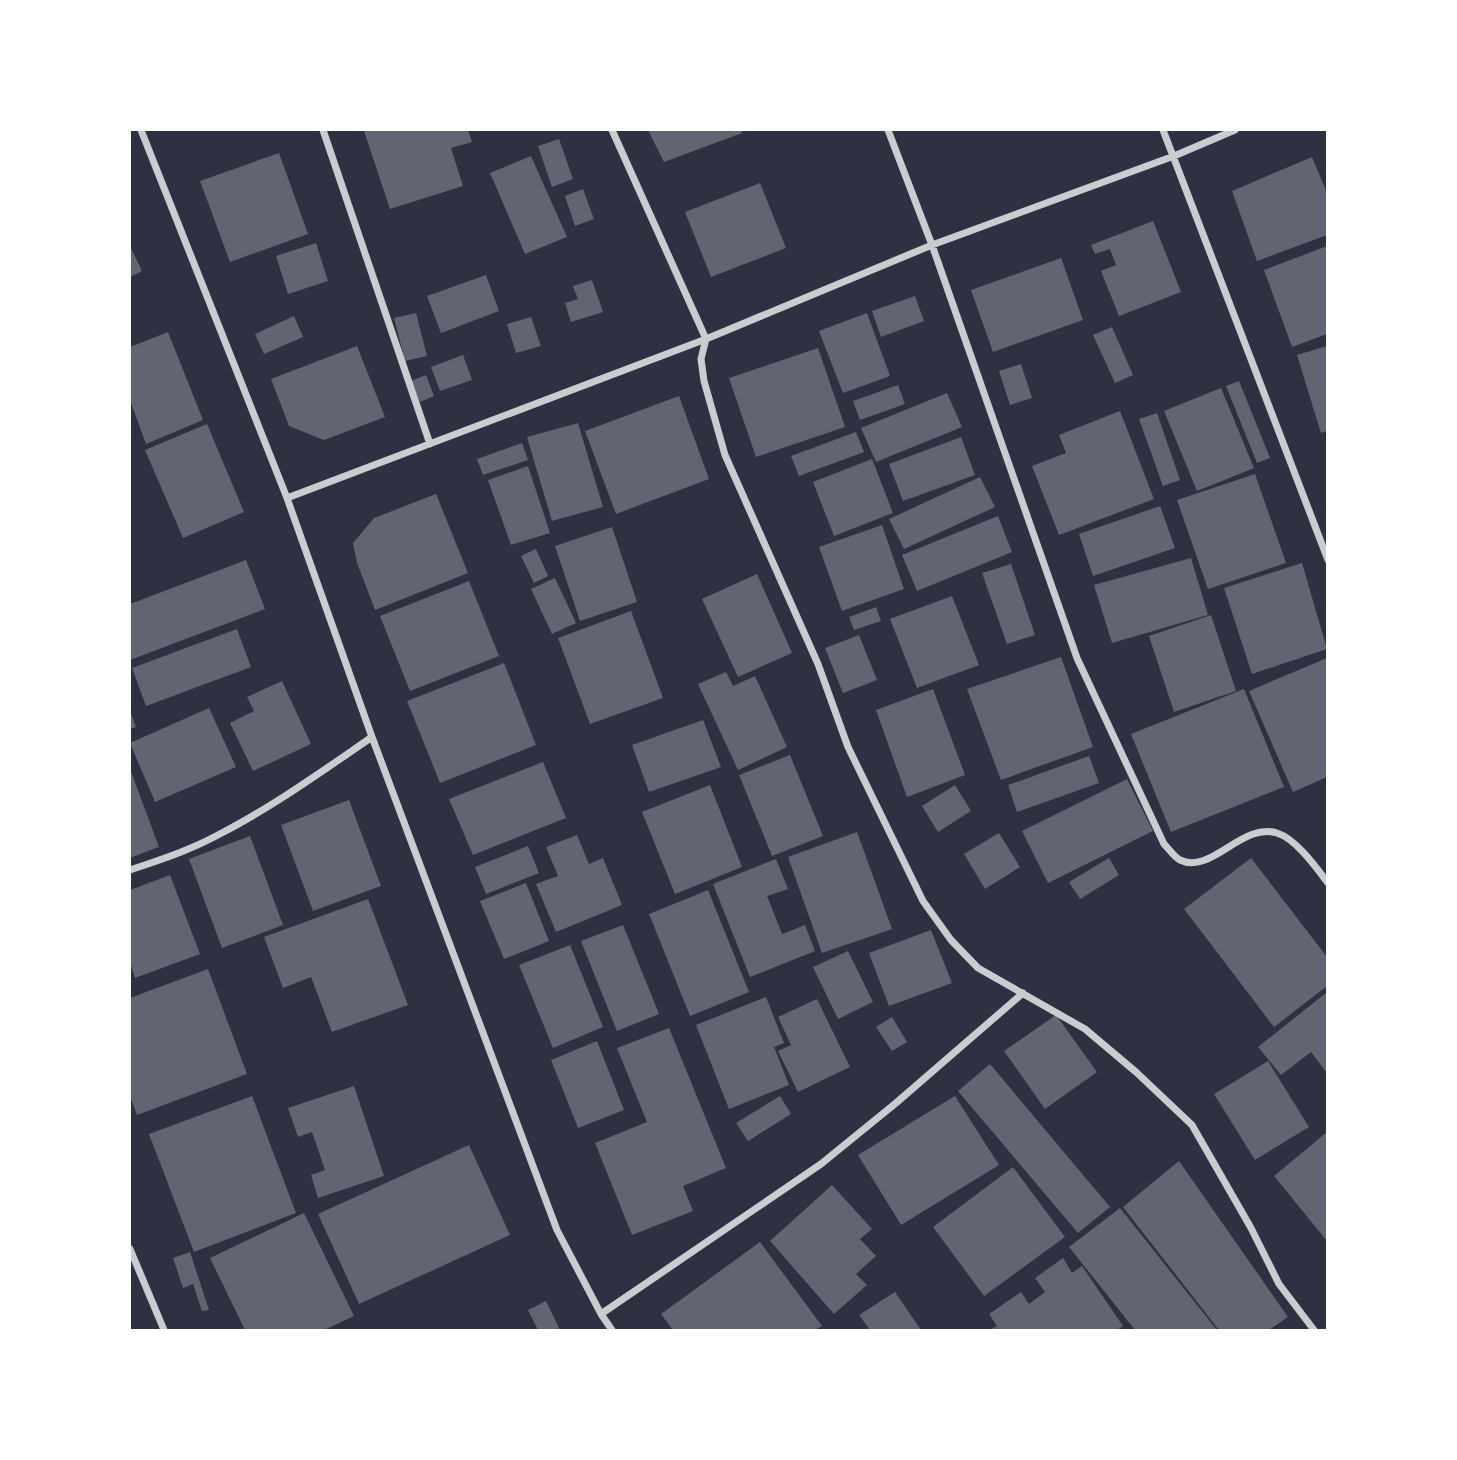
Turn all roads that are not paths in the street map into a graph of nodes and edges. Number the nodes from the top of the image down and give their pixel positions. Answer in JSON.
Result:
{"nodes":[{"id":1,"x":141,"y":130,"type":"edge"},
{"id":2,"x":323,"y":130,"type":"edge"},
{"id":3,"x":612,"y":130,"type":"edge"},
{"id":4,"x":888,"y":130,"type":"edge"},
{"id":5,"x":1163,"y":130,"type":"edge"},
{"id":6,"x":1235,"y":130,"type":"edge"},
{"id":7,"x":1174,"y":156,"type":"junction"},
{"id":8,"x":932,"y":245,"type":"junction"},
{"id":9,"x":706,"y":340,"type":"junction"},
{"id":10,"x":430,"y":444,"type":"junction"},
{"id":11,"x":287,"y":498,"type":"junction"},
{"id":12,"x":1328,"y":560,"type":"edge"},
{"id":13,"x":372,"y":737,"type":"junction"},
{"id":14,"x":130,"y":870,"type":"edge"},
{"id":15,"x":1328,"y":883,"type":"edge"},
{"id":16,"x":1023,"y":993,"type":"junction"},
{"id":17,"x":130,"y":1249,"type":"edge"},
{"id":18,"x":601,"y":1314,"type":"junction"},
{"id":19,"x":164,"y":1331,"type":"edge"},
{"id":20,"x":612,"y":1331,"type":"edge"},
{"id":21,"x":1314,"y":1331,"type":"edge"}],
"edges":[{"from":1,"to":11,"type":"street"},
{"from":2,"to":10,"type":"street"},
{"from":3,"to":9,"type":"street"},
{"from":4,"to":8,"type":"street"},
{"from":5,"to":7,"type":"street"},
{"from":6,"to":7,"type":"street"},
{"from":7,"to":8,"type":"street"},
{"from":7,"to":12,"type":"street"},
{"from":8,"to":9,"type":"street"},
{"from":8,"to":15,"type":"street"},
{"from":9,"to":10,"type":"street"},
{"from":9,"to":16,"type":"street"},
{"from":10,"to":11,"type":"street"},
{"from":11,"to":13,"type":"street"},
{"from":13,"to":14,"type":"street"},
{"from":13,"to":18,"type":"street"},
{"from":16,"to":18,"type":"street"},
{"from":16,"to":21,"type":"street"},
{"from":17,"to":19,"type":"street"},
{"from":18,"to":20,"type":"street"}]}
